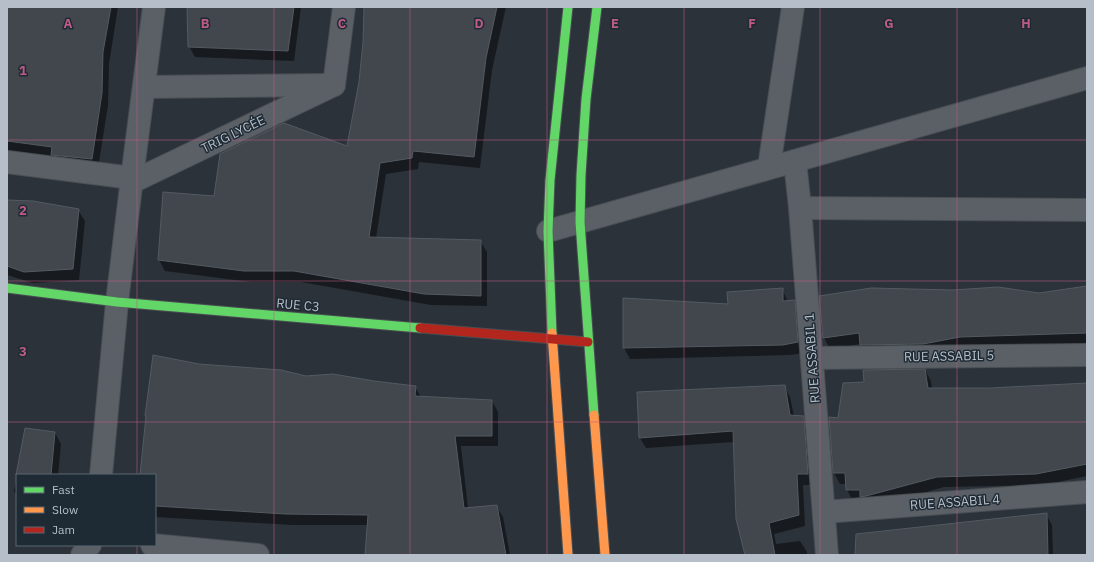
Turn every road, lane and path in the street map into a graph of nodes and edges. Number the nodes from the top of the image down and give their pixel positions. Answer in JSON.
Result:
{"nodes":[{"id":1,"x":154,"y":7,"type":"edge"},
{"id":2,"x":344,"y":7,"type":"edge"},
{"id":3,"x":568,"y":7,"type":"edge"},
{"id":4,"x":597,"y":7,"type":"edge"},
{"id":5,"x":793,"y":7,"type":"edge"},
{"id":6,"x":1087,"y":78,"type":"edge"},
{"id":7,"x":334,"y":85,"type":"junction"},
{"id":8,"x":144,"y":87,"type":"junction"},
{"id":9,"x":795,"y":161,"type":"junction"},
{"id":10,"x":7,"y":162,"type":"edge"},
{"id":11,"x":769,"y":167,"type":"junction"},
{"id":12,"x":132,"y":180,"type":"junction"},
{"id":13,"x":800,"y":208,"type":"junction"},
{"id":14,"x":1087,"y":210,"type":"edge"},
{"id":15,"x":580,"y":222,"type":"junction"},
{"id":16,"x":548,"y":231,"type":"junction"},
{"id":17,"x":7,"y":288,"type":"edge"},
{"id":18,"x":117,"y":302,"type":"junction"},
{"id":19,"x":552,"y":340,"type":"junction"},
{"id":20,"x":588,"y":342,"type":"junction"},
{"id":21,"x":1087,"y":355,"type":"edge"},
{"id":22,"x":812,"y":358,"type":"junction"},
{"id":23,"x":101,"y":474,"type":"edge"},
{"id":24,"x":1087,"y":492,"type":"edge"},
{"id":25,"x":824,"y":512,"type":"junction"},
{"id":26,"x":156,"y":545,"type":"edge"},
{"id":27,"x":89,"y":546,"type":"edge"},
{"id":28,"x":82,"y":555,"type":"edge"},
{"id":29,"x":258,"y":555,"type":"edge"},
{"id":30,"x":568,"y":555,"type":"edge"},
{"id":31,"x":605,"y":555,"type":"edge"},
{"id":32,"x":827,"y":555,"type":"edge"}],
"edges":[{"from":1,"to":8,"type":"street"},
{"from":2,"to":7,"type":"street"},
{"from":3,"to":16,"type":"main road"},
{"from":4,"to":15,"type":"main road"},
{"from":5,"to":11,"type":"street"},
{"from":6,"to":9,"type":"street"},
{"from":7,"to":8,"type":"street"},
{"from":7,"to":12,"type":"street","name":"TRIG LYCÉE"},
{"from":8,"to":12,"type":"street"},
{"from":9,"to":11,"type":"street"},
{"from":9,"to":13,"type":"street","name":"RUE ASSABIL 1"},
{"from":10,"to":12,"type":"street"},
{"from":11,"to":15,"type":"street"},
{"from":12,"to":18,"type":"street"},
{"from":13,"to":14,"type":"street"},
{"from":13,"to":22,"type":"street","name":"RUE ASSABIL 1"},
{"from":15,"to":16,"type":"street"},
{"from":15,"to":20,"type":"main road"},
{"from":16,"to":19,"type":"main road"},
{"from":17,"to":18,"type":"main road","name":"RUE C3"},
{"from":18,"to":19,"type":"main road","name":"RUE C3"},
{"from":18,"to":23,"type":"street"},
{"from":19,"to":20,"type":"main road","name":"RUE C3"},
{"from":19,"to":30,"type":"main road"},
{"from":20,"to":31,"type":"main road"},
{"from":21,"to":22,"type":"street","name":"RUE ASSABIL 5"},
{"from":22,"to":25,"type":"street","name":"RUE ASSABIL 1"},
{"from":24,"to":25,"type":"street","name":"RUE ASSABIL 4"},
{"from":25,"to":32,"type":"street","name":"RUE ASSABIL 1"},
{"from":26,"to":29,"type":"street"},
{"from":27,"to":28,"type":"street"}]}
